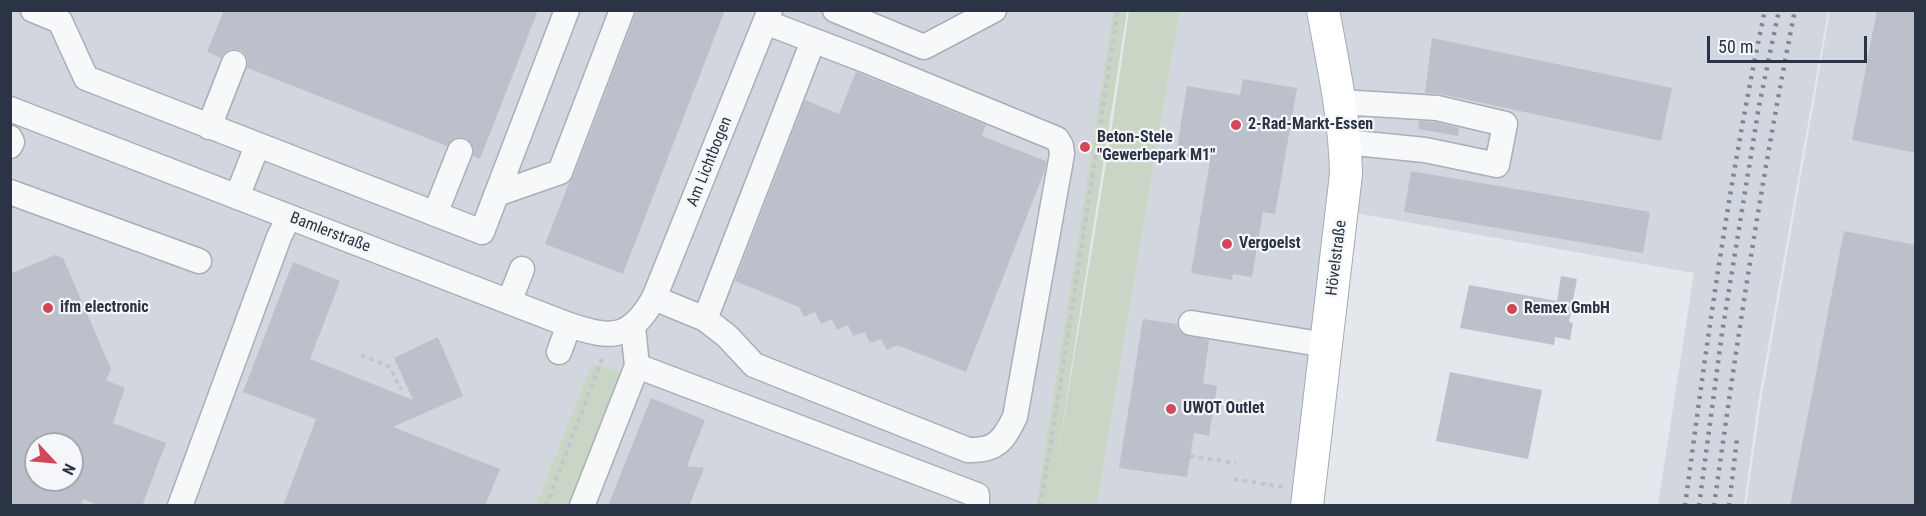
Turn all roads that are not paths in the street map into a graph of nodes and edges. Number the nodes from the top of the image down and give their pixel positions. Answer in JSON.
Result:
{"nodes":[{"id":1,"x":33,"y":10,"type":"edge"},
{"id":2,"x":567,"y":10,"type":"edge"},
{"id":3,"x":622,"y":10,"type":"edge"},
{"id":4,"x":835,"y":10,"type":"edge"},
{"id":5,"x":994,"y":10,"type":"edge"},
{"id":6,"x":1323,"y":10,"type":"edge"},
{"id":7,"x":768,"y":16,"type":"edge"},
{"id":8,"x":813,"y":40,"type":"junction"},
{"id":9,"x":234,"y":63,"type":"dead end"},
{"id":10,"x":1340,"y":102,"type":"junction"},
{"id":11,"x":13,"y":116,"type":"edge"},
{"id":12,"x":209,"y":127,"type":"junction"},
{"id":13,"x":10,"y":138,"type":"edge"},
{"id":14,"x":1344,"y":142,"type":"junction"},
{"id":15,"x":10,"y":146,"type":"edge"},
{"id":16,"x":257,"y":146,"type":"junction"},
{"id":17,"x":460,"y":151,"type":"dead end"},
{"id":18,"x":10,"y":192,"type":"edge"},
{"id":19,"x":496,"y":194,"type":"junction"},
{"id":20,"x":237,"y":197,"type":"junction"},
{"id":21,"x":435,"y":214,"type":"junction"},
{"id":22,"x":289,"y":217,"type":"junction"},
{"id":23,"x":199,"y":261,"type":"dead end"},
{"id":24,"x":522,"y":269,"type":"dead end"},
{"id":25,"x":509,"y":302,"type":"junction"},
{"id":26,"x":644,"y":312,"type":"junction"},
{"id":27,"x":705,"y":319,"type":"junction"},
{"id":28,"x":1191,"y":323,"type":"dead end"},
{"id":29,"x":569,"y":325,"type":"junction"},
{"id":30,"x":1326,"y":345,"type":"junction"},
{"id":31,"x":560,"y":352,"type":"dead end"},
{"id":32,"x":637,"y":366,"type":"junction"},
{"id":33,"x":180,"y":506,"type":"edge"},
{"id":34,"x":582,"y":506,"type":"edge"},
{"id":35,"x":977,"y":506,"type":"edge"},
{"id":36,"x":1307,"y":506,"type":"edge"}],
"edges":[{"from":1,"to":12,"type":"street"},
{"from":2,"to":19,"type":"street"},
{"from":3,"to":19,"type":"street"},
{"from":4,"to":5,"type":"street"},
{"from":6,"to":10,"type":"main road","name":"Hövelstraße"},
{"from":7,"to":8,"type":"street"},
{"from":7,"to":26,"type":"street","name":"Am Lichtbogen"},
{"from":8,"to":27,"type":"street"},
{"from":8,"to":27,"type":"street"},
{"from":9,"to":12,"type":"street"},
{"from":10,"to":14,"type":"main road","name":"Hövelstraße"},
{"from":10,"to":14,"type":"street"},
{"from":11,"to":20,"type":"street","name":"Bamlerstraße"},
{"from":12,"to":16,"type":"street"},
{"from":13,"to":15,"type":"street"},
{"from":14,"to":30,"type":"main road","name":"Hövelstraße"},
{"from":16,"to":20,"type":"street"},
{"from":16,"to":21,"type":"street"},
{"from":17,"to":21,"type":"street"},
{"from":18,"to":23,"type":"street"},
{"from":19,"to":21,"type":"street"},
{"from":20,"to":22,"type":"street","name":"Bamlerstraße"},
{"from":22,"to":25,"type":"street","name":"Bamlerstraße"},
{"from":22,"to":33,"type":"street"},
{"from":24,"to":25,"type":"street"},
{"from":25,"to":29,"type":"street","name":"Bamlerstraße"},
{"from":26,"to":27,"type":"street"},
{"from":26,"to":29,"type":"street","name":"Bamlerstraße"},
{"from":26,"to":32,"type":"street"},
{"from":28,"to":30,"type":"street"},
{"from":29,"to":31,"type":"street"},
{"from":30,"to":36,"type":"main road","name":"Hövelstraße"},
{"from":32,"to":34,"type":"street"},
{"from":32,"to":35,"type":"street"}]}
